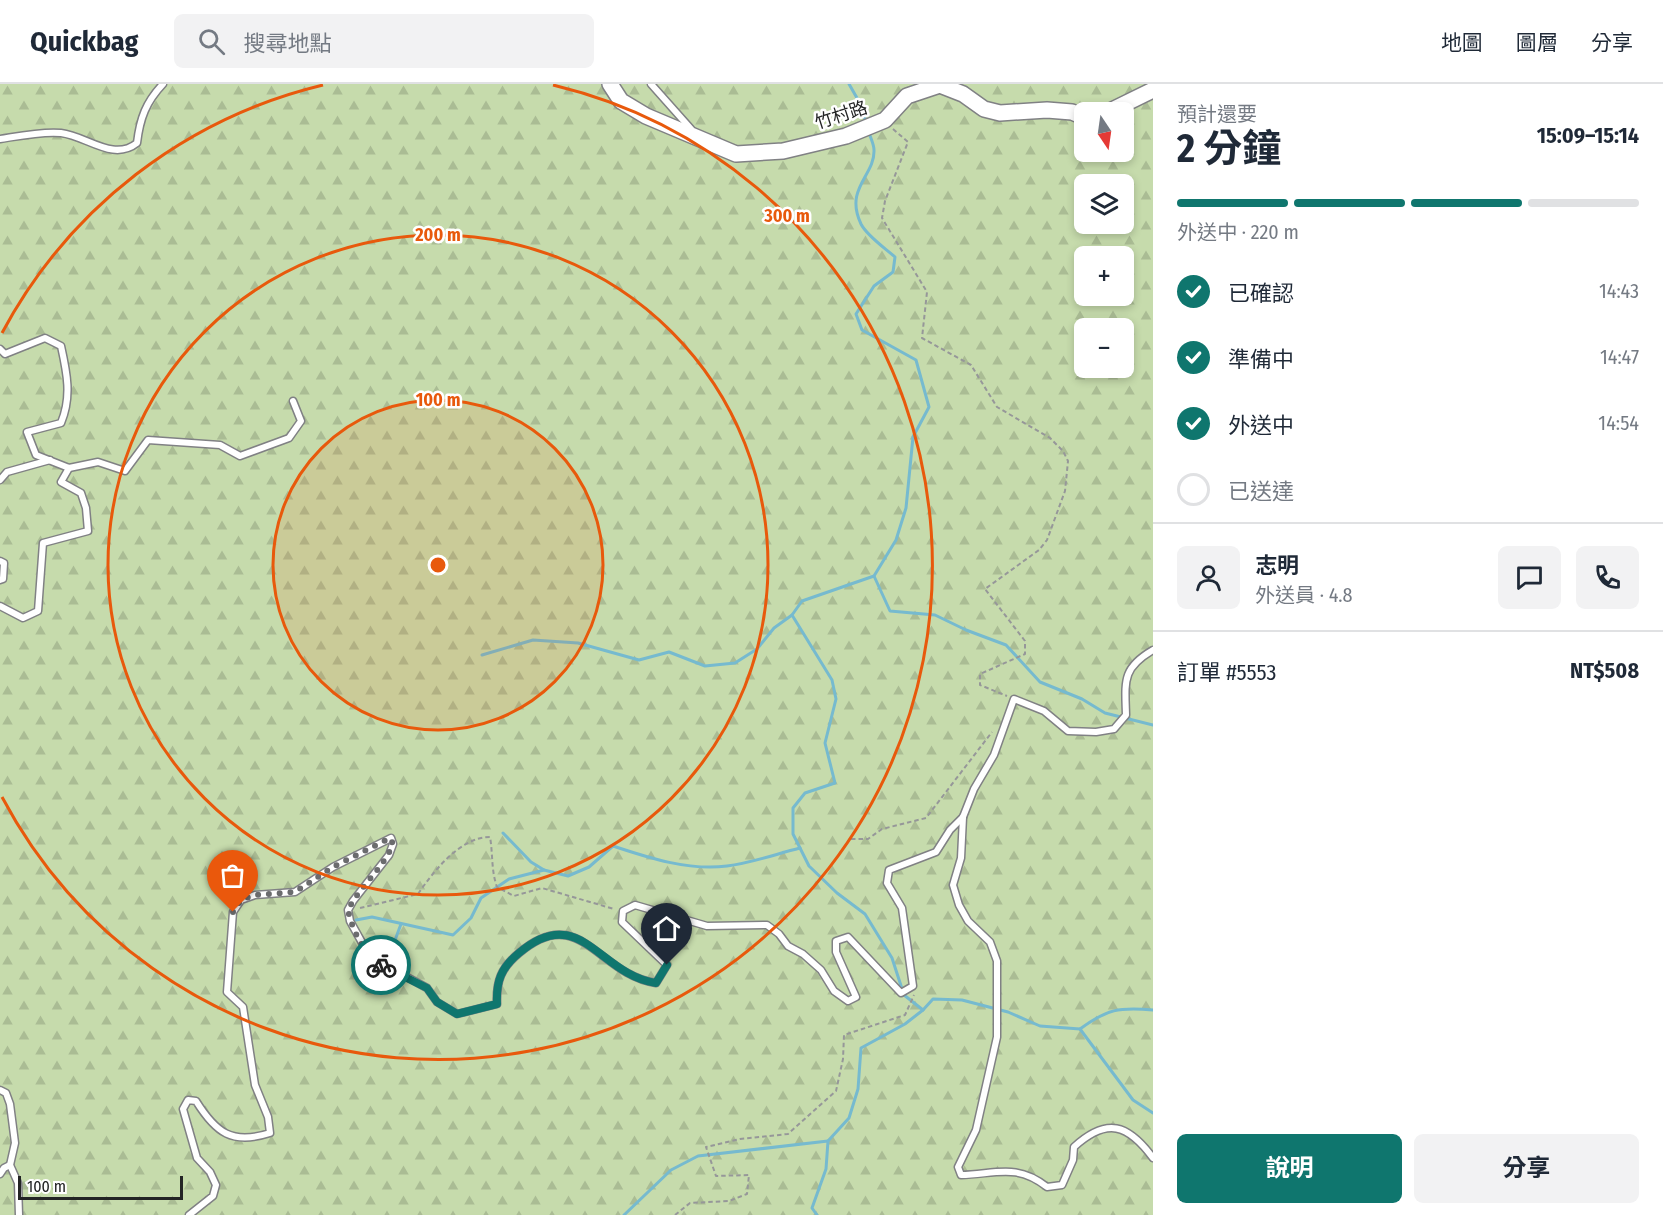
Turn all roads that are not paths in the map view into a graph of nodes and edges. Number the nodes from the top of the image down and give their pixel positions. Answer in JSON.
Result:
{"nodes":[{"id":1,"x":163,"y":84,"type":"edge"},
{"id":2,"x":610,"y":84,"type":"edge"},
{"id":3,"x":651,"y":84,"type":"edge"},
{"id":4,"x":1153,"y":90,"type":"edge"},
{"id":5,"x":1128,"y":102,"type":"edge"},
{"id":6,"x":1074,"y":113,"type":"edge"},
{"id":7,"x":0,"y":139,"type":"edge"},
{"id":8,"x":699,"y":139,"type":"junction"},
{"id":9,"x":0,"y":349,"type":"edge"},
{"id":10,"x":293,"y":401,"type":"dead end"},
{"id":11,"x":50,"y":460,"type":"junction"},
{"id":12,"x":69,"y":468,"type":"junction"},
{"id":13,"x":0,"y":480,"type":"edge"},
{"id":14,"x":0,"y":561,"type":"edge"},
{"id":15,"x":0,"y":580,"type":"edge"},
{"id":16,"x":0,"y":606,"type":"edge"},
{"id":17,"x":1153,"y":650,"type":"edge"},
{"id":18,"x":963,"y":818,"type":"junction"},
{"id":19,"x":0,"y":1090,"type":"edge"},
{"id":20,"x":1153,"y":1158,"type":"edge"},
{"id":21,"x":10,"y":1165,"type":"junction"},
{"id":22,"x":0,"y":1174,"type":"edge"},
{"id":23,"x":19,"y":1215,"type":"edge"},
{"id":24,"x":189,"y":1215,"type":"edge"}],
"edges":[{"from":1,"to":7,"type":"lane"},
{"from":2,"to":8,"type":"street","name":"竹村路"},
{"from":3,"to":8,"type":"lane"},
{"from":4,"to":5,"type":"street"},
{"from":6,"to":8,"type":"street","name":"竹村路"},
{"from":9,"to":11,"type":"lane"},
{"from":10,"to":12,"type":"lane"},
{"from":11,"to":12,"type":"lane"},
{"from":11,"to":13,"type":"lane"},
{"from":12,"to":16,"type":"lane"},
{"from":14,"to":15,"type":"lane"},
{"from":17,"to":18,"type":"lane"},
{"from":18,"to":20,"type":"lane"},
{"from":18,"to":24,"type":"lane"},
{"from":19,"to":21,"type":"lane"},
{"from":21,"to":22,"type":"lane"},
{"from":21,"to":23,"type":"lane"}]}
